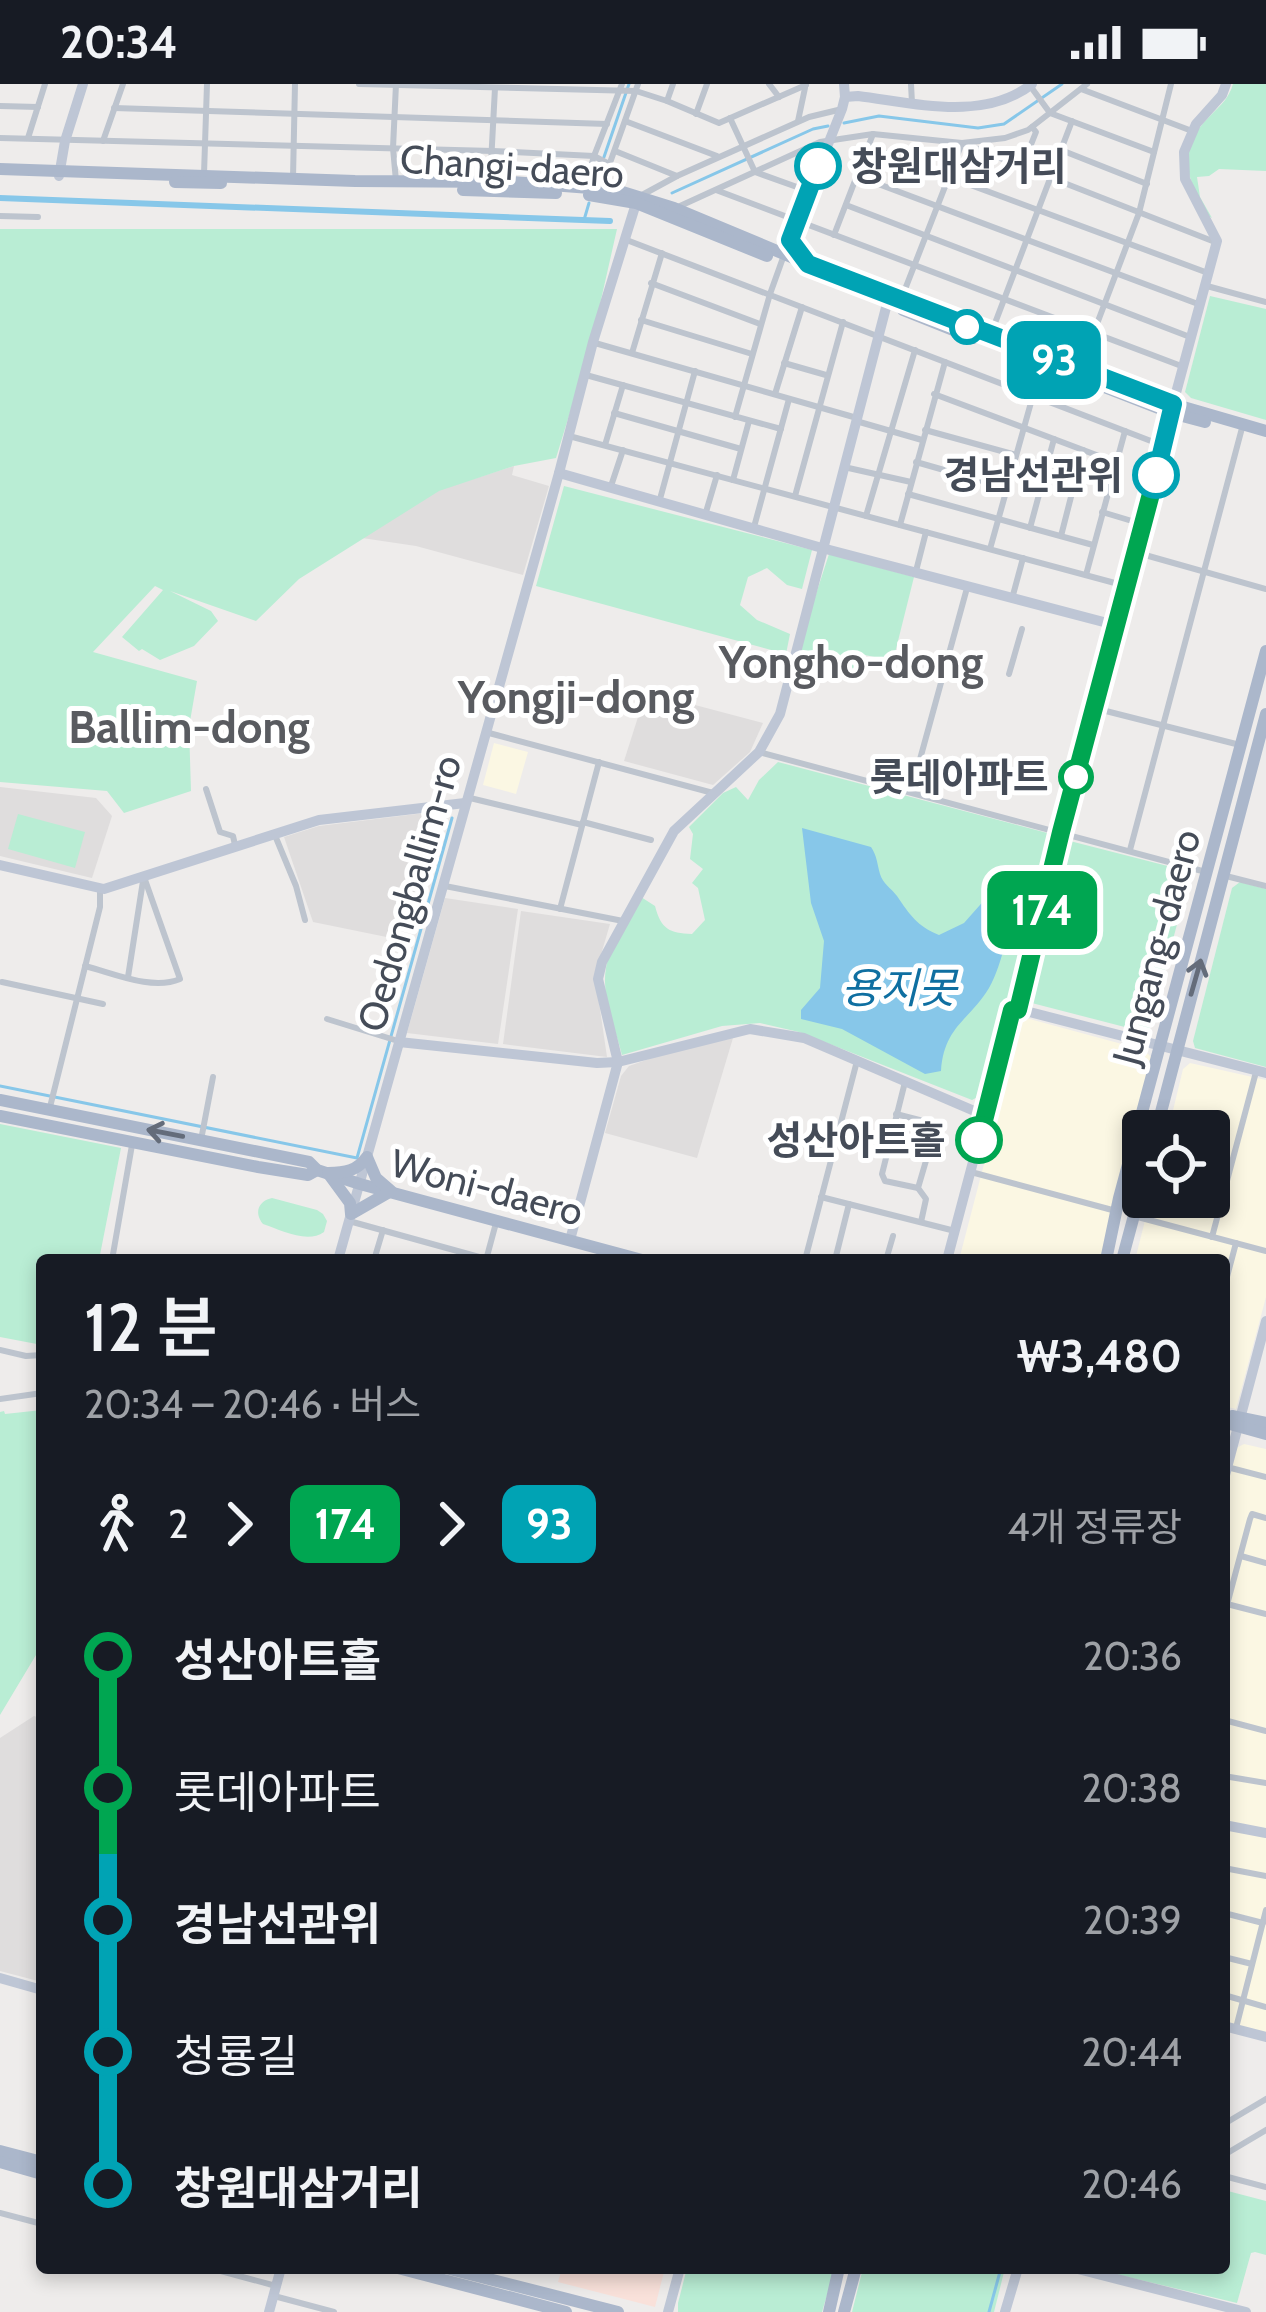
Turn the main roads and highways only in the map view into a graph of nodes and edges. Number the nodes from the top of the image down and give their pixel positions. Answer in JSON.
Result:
{"nodes":[{"id":1,"x":0,"y":171,"type":"edge"},
{"id":2,"x":59,"y":172,"type":"junction"},
{"id":3,"x":593,"y":190,"type":"junction"},
{"id":4,"x":648,"y":204,"type":"junction"},
{"id":5,"x":782,"y":258,"type":"junction"},
{"id":6,"x":892,"y":300,"type":"junction"},
{"id":7,"x":1043,"y":360,"type":"junction"},
{"id":8,"x":1172,"y":409,"type":"junction"},
{"id":9,"x":1266,"y":434,"type":"edge"},
{"id":10,"x":1266,"y":651,"type":"edge"},
{"id":11,"x":1266,"y":714,"type":"edge"},
{"id":12,"x":1262,"y":752,"type":"edge"},
{"id":13,"x":1169,"y":1047,"type":"junction"},
{"id":14,"x":0,"y":1100,"type":"edge"},
{"id":15,"x":1159,"y":1110,"type":"edge"},
{"id":16,"x":0,"y":1116,"type":"edge"},
{"id":17,"x":323,"y":1172,"type":"junction"},
{"id":18,"x":391,"y":1191,"type":"junction"},
{"id":19,"x":1133,"y":1218,"type":"edge"},
{"id":20,"x":612,"y":1254,"type":"edge"},
{"id":21,"x":1107,"y":1254,"type":"edge"},
{"id":22,"x":1123,"y":1254,"type":"edge"},
{"id":23,"x":1232,"y":1420,"type":"edge"},
{"id":24,"x":1266,"y":1424,"type":"edge"},
{"id":25,"x":1266,"y":1434,"type":"edge"},
{"id":26,"x":0,"y":2151,"type":"edge"},
{"id":27,"x":36,"y":2160,"type":"edge"},
{"id":28,"x":0,"y":2162,"type":"edge"},
{"id":29,"x":36,"y":2172,"type":"edge"},
{"id":30,"x":421,"y":2274,"type":"edge"},
{"id":31,"x":469,"y":2274,"type":"edge"},
{"id":32,"x":838,"y":2274,"type":"edge"},
{"id":33,"x":854,"y":2274,"type":"edge"},
{"id":34,"x":566,"y":2312,"type":"edge"},
{"id":35,"x":617,"y":2312,"type":"edge"},
{"id":36,"x":829,"y":2312,"type":"edge"},
{"id":37,"x":844,"y":2312,"type":"edge"}],
"edges":[{"from":1,"to":2,"type":"main road","name":"Changi-daero"},
{"from":1,"to":2,"type":"main road","name":"Changi-daero"},
{"from":2,"to":3,"type":"main road","name":"Changi-daero"},
{"from":2,"to":3,"type":"main road","name":"Changi-daero"},
{"from":3,"to":4,"type":"main road","name":"Changi-daero"},
{"from":4,"to":5,"type":"main road","name":"Changi-daero"},
{"from":4,"to":5,"type":"main road","name":"Changi-daero"},
{"from":5,"to":6,"type":"main road","name":"Changi-daero"},
{"from":5,"to":6,"type":"main road","name":"Changi-daero"},
{"from":6,"to":7,"type":"main road","name":"Changi-daero"},
{"from":6,"to":7,"type":"main road","name":"Changi-daero"},
{"from":7,"to":8,"type":"main road","name":"Changi-daero"},
{"from":7,"to":8,"type":"main road","name":"Changi-daero"},
{"from":8,"to":9,"type":"main road","name":"Changi-daero"},
{"from":10,"to":13,"type":"main road","name":"Jungang-daero"},
{"from":11,"to":12,"type":"main road","name":"Jungang-daero"},
{"from":13,"to":12,"type":"main road","name":"Jungang-daero","one_way":true},
{"from":13,"to":15,"type":"main road","name":"Jungang-daero"},
{"from":13,"to":21,"type":"main road","name":"Jungang-daero"},
{"from":17,"to":14,"type":"main road","name":"Woni-daero","one_way":true},
{"from":16,"to":17,"type":"main road","name":"Woni-daero"},
{"from":17,"to":18,"type":"main road","name":"Woni-daero"},
{"from":17,"to":18,"type":"main road"},
{"from":17,"to":18,"type":"main road"},
{"from":18,"to":20,"type":"main road","name":"Woni-daero"},
{"from":19,"to":22,"type":"main road"},
{"from":23,"to":24,"type":"main road"},
{"from":23,"to":25,"type":"main road"},
{"from":26,"to":27,"type":"main road"},
{"from":28,"to":29,"type":"main road"},
{"from":30,"to":34,"type":"main road"},
{"from":31,"to":35,"type":"main road"},
{"from":32,"to":36,"type":"main road"},
{"from":33,"to":37,"type":"main road"}]}
